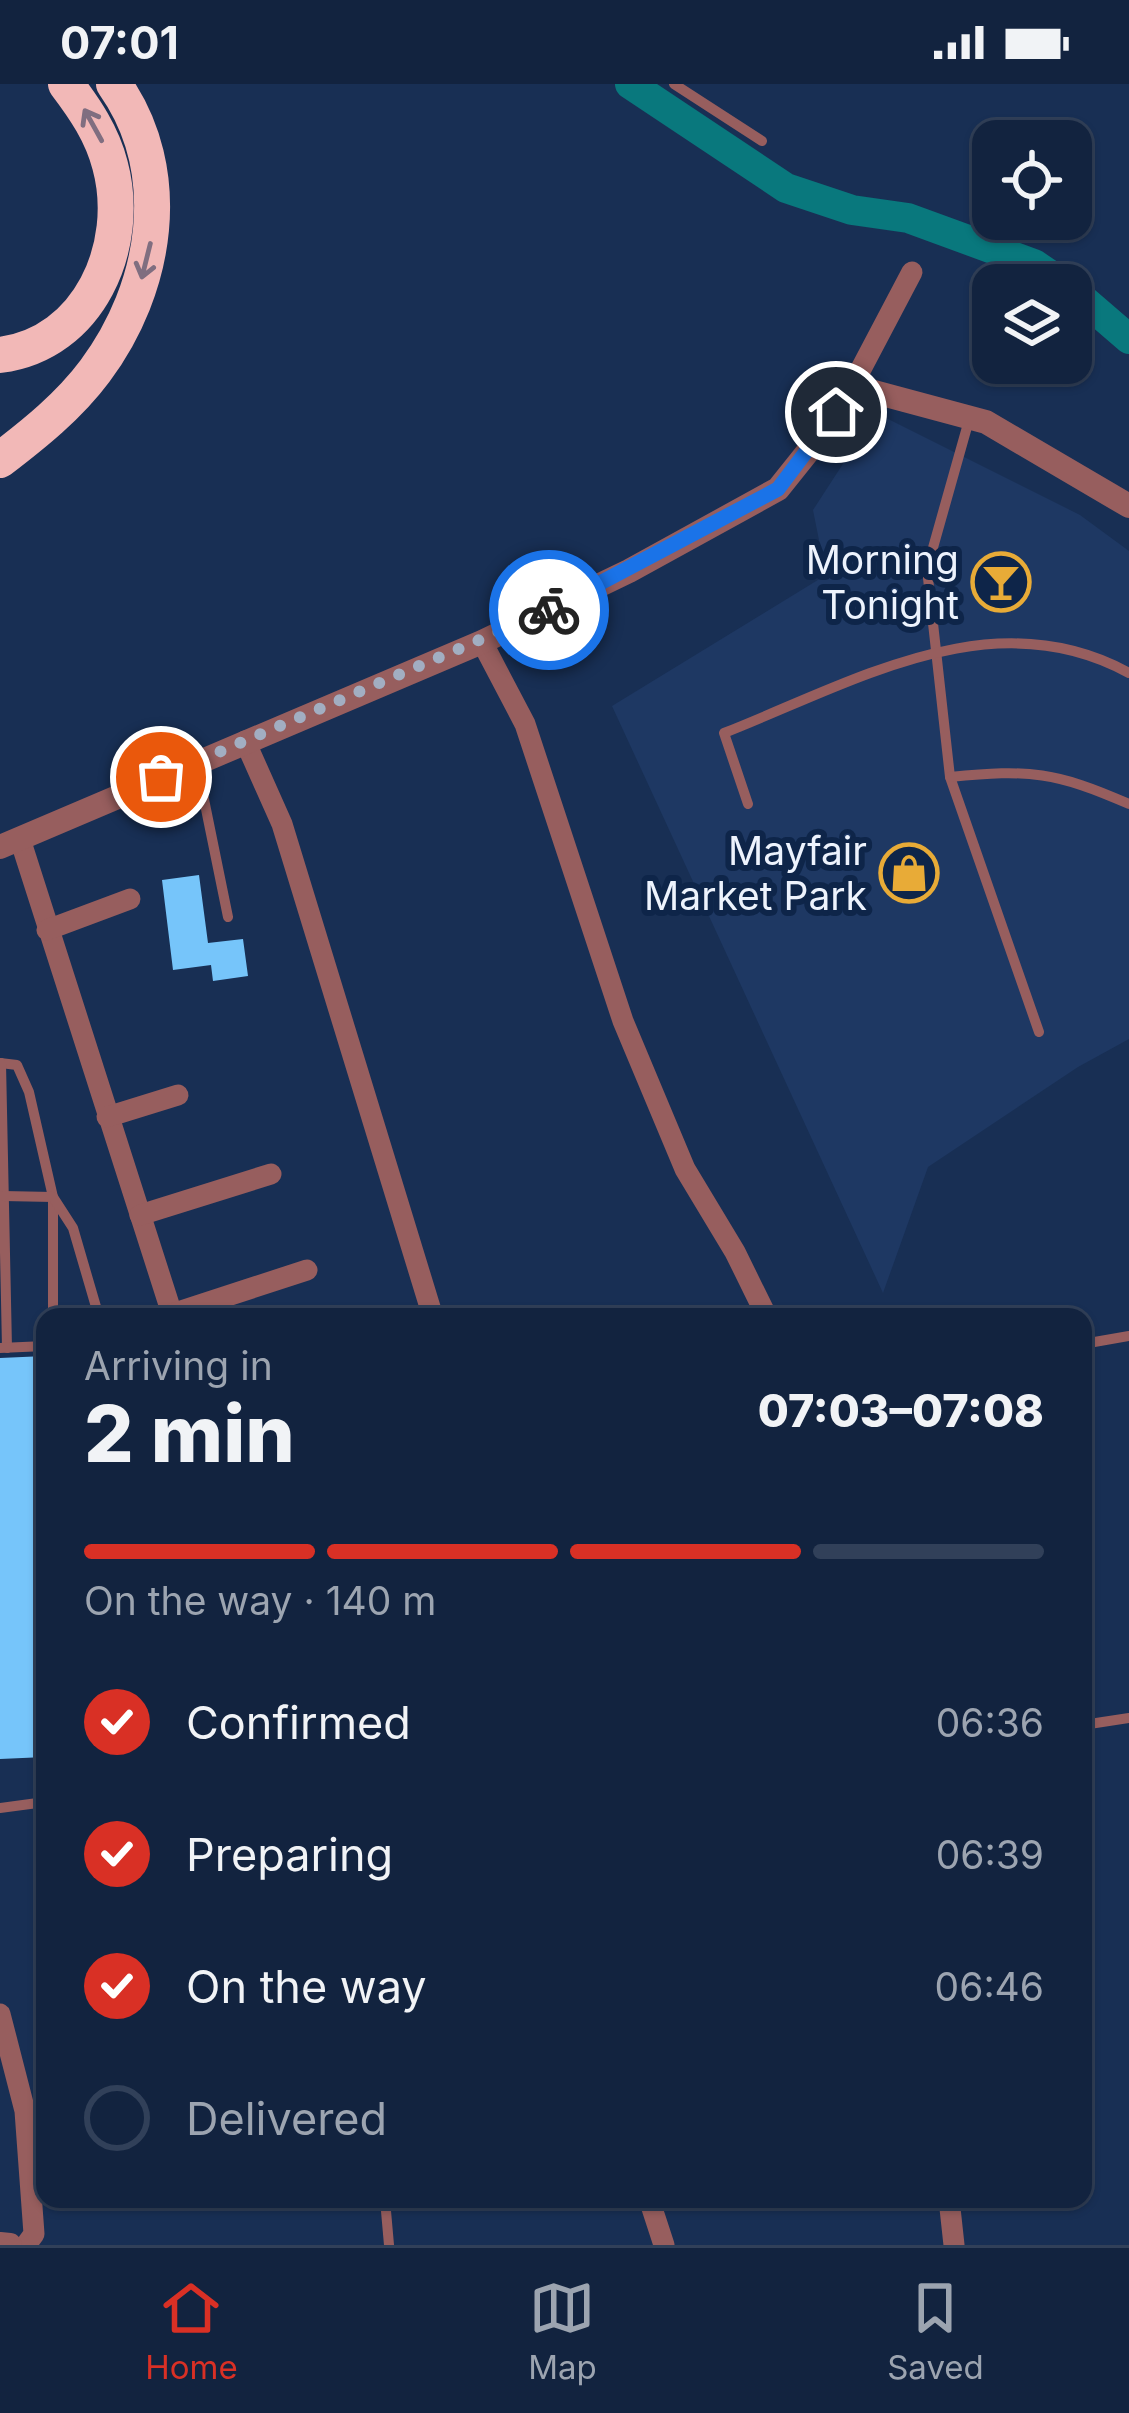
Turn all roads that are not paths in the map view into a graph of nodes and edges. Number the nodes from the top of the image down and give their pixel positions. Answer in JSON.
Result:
{"nodes":[{"id":1,"x":66,"y":84,"type":"edge"},
{"id":2,"x":114,"y":84,"type":"edge"},
{"id":3,"x":674,"y":84,"type":"edge"},
{"id":4,"x":762,"y":141,"type":"dead end"},
{"id":5,"x":911,"y":272,"type":"dead end"},
{"id":6,"x":0,"y":355,"type":"edge"},
{"id":7,"x":853,"y":386,"type":"junction"},
{"id":8,"x":970,"y":417,"type":"junction"},
{"id":9,"x":0,"y":460,"type":"edge"},
{"id":10,"x":1129,"y":506,"type":"edge"},
{"id":11,"x":482,"y":642,"type":"junction"},
{"id":12,"x":937,"y":650,"type":"junction"},
{"id":13,"x":1129,"y":673,"type":"edge"},
{"id":14,"x":245,"y":741,"type":"junction"},
{"id":15,"x":197,"y":762,"type":"junction"},
{"id":16,"x":950,"y":777,"type":"junction"},
{"id":17,"x":748,"y":804,"type":"dead end"},
{"id":18,"x":1129,"y":804,"type":"edge"},
{"id":19,"x":10,"y":843,"type":"edge"},
{"id":20,"x":130,"y":899,"type":"dead end"},
{"id":21,"x":228,"y":917,"type":"dead end"},
{"id":22,"x":47,"y":930,"type":"junction"},
{"id":23,"x":1039,"y":1032,"type":"dead end"},
{"id":24,"x":1,"y":1063,"type":"edge"},
{"id":25,"x":178,"y":1095,"type":"dead end"},
{"id":26,"x":107,"y":1117,"type":"junction"},
{"id":27,"x":271,"y":1174,"type":"dead end"},
{"id":28,"x":3,"y":1196,"type":"edge"},
{"id":29,"x":53,"y":1197,"type":"junction"},
{"id":30,"x":140,"y":1216,"type":"junction"},
{"id":31,"x":307,"y":1270,"type":"dead end"},
{"id":32,"x":53,"y":1308,"type":"edge"},
{"id":33,"x":96,"y":1308,"type":"edge"},
{"id":34,"x":171,"y":1308,"type":"edge"},
{"id":35,"x":194,"y":1308,"type":"edge"},
{"id":36,"x":431,"y":1308,"type":"edge"},
{"id":37,"x":762,"y":1308,"type":"edge"},
{"id":38,"x":1129,"y":1336,"type":"edge"},
{"id":39,"x":1092,"y":1342,"type":"edge"},
{"id":40,"x":36,"y":1346,"type":"edge"},
{"id":41,"x":3,"y":1348,"type":"edge"},
{"id":42,"x":1129,"y":1718,"type":"edge"},
{"id":43,"x":1092,"y":1724,"type":"edge"},
{"id":44,"x":36,"y":1803,"type":"edge"},
{"id":45,"x":0,"y":1808,"type":"edge"},
{"id":46,"x":0,"y":2014,"type":"edge"},
{"id":47,"x":652,"y":2208,"type":"edge"},
{"id":48,"x":950,"y":2208,"type":"edge"},
{"id":49,"x":386,"y":2211,"type":"dead end"},
{"id":50,"x":0,"y":2244,"type":"edge"},
{"id":51,"x":10,"y":2245,"type":"edge"},
{"id":52,"x":26,"y":2245,"type":"edge"},
{"id":53,"x":389,"y":2245,"type":"edge"},
{"id":54,"x":664,"y":2245,"type":"edge"},
{"id":55,"x":954,"y":2245,"type":"edge"}],
"edges":[{"from":6,"to":1,"type":"highway","one_way":true},
{"from":2,"to":9,"type":"highway","one_way":true},
{"from":3,"to":4,"type":"lane"},
{"from":5,"to":7,"type":"street"},
{"from":7,"to":8,"type":"street"},
{"from":7,"to":11,"type":"street"},
{"from":8,"to":10,"type":"street"},
{"from":8,"to":12,"type":"lane"},
{"from":11,"to":14,"type":"street"},
{"from":11,"to":37,"type":"street"},
{"from":12,"to":13,"type":"lane"},
{"from":12,"to":16,"type":"lane"},
{"from":12,"to":17,"type":"lane"},
{"from":14,"to":15,"type":"street"},
{"from":14,"to":36,"type":"street"},
{"from":15,"to":19,"type":"street"},
{"from":15,"to":21,"type":"lane"},
{"from":16,"to":18,"type":"lane"},
{"from":16,"to":23,"type":"lane"},
{"from":19,"to":22,"type":"street"},
{"from":20,"to":22,"type":"street"},
{"from":22,"to":26,"type":"street"},
{"from":24,"to":28,"type":"lane"},
{"from":24,"to":29,"type":"lane"},
{"from":25,"to":26,"type":"street"},
{"from":26,"to":30,"type":"street"},
{"from":27,"to":30,"type":"street"},
{"from":28,"to":29,"type":"lane"},
{"from":28,"to":41,"type":"lane"},
{"from":29,"to":32,"type":"lane"},
{"from":29,"to":33,"type":"lane"},
{"from":30,"to":34,"type":"street"},
{"from":31,"to":35,"type":"street"},
{"from":38,"to":39,"type":"lane"},
{"from":40,"to":41,"type":"lane"},
{"from":42,"to":43,"type":"lane"},
{"from":44,"to":45,"type":"lane"},
{"from":46,"to":52,"type":"street"},
{"from":47,"to":54,"type":"street"},
{"from":48,"to":55,"type":"street"},
{"from":49,"to":53,"type":"lane"},
{"from":50,"to":51,"type":"street"}]}
